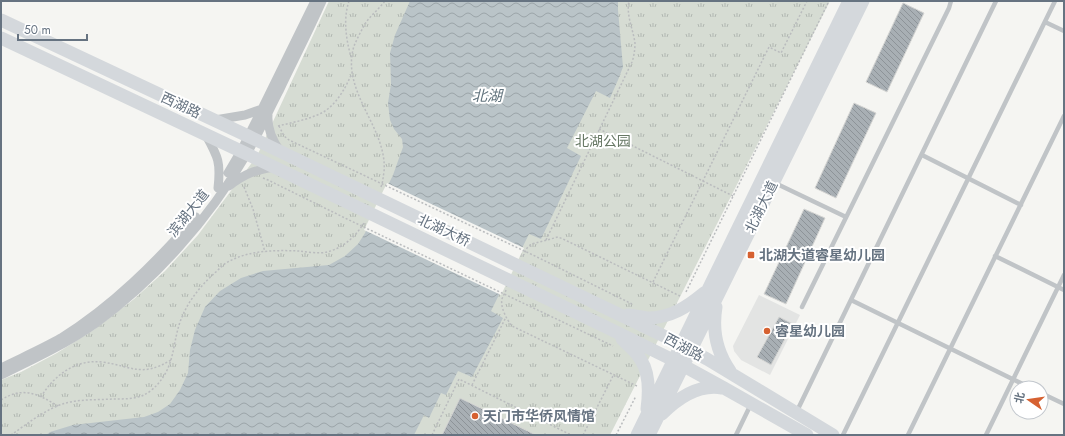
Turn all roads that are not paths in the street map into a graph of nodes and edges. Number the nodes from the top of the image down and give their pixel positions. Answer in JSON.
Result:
{"nodes":[{"id":1,"x":315,"y":1,"type":"edge"},
{"id":2,"x":322,"y":1,"type":"edge"},
{"id":3,"x":849,"y":1,"type":"edge"},
{"id":4,"x":863,"y":1,"type":"edge"},
{"id":5,"x":952,"y":1,"type":"edge"},
{"id":6,"x":996,"y":1,"type":"edge"},
{"id":7,"x":1055,"y":1,"type":"edge"},
{"id":8,"x":1,"y":20,"type":"edge"},
{"id":9,"x":1045,"y":22,"type":"junction"},
{"id":10,"x":1064,"y":31,"type":"edge"},
{"id":11,"x":1,"y":38,"type":"edge"},
{"id":12,"x":265,"y":111,"type":"junction"},
{"id":13,"x":1064,"y":116,"type":"edge"},
{"id":14,"x":214,"y":120,"type":"junction"},
{"id":15,"x":206,"y":135,"type":"junction"},
{"id":16,"x":251,"y":138,"type":"junction"},
{"id":17,"x":281,"y":152,"type":"junction"},
{"id":18,"x":244,"y":153,"type":"junction"},
{"id":19,"x":922,"y":155,"type":"junction"},
{"id":20,"x":274,"y":167,"type":"junction"},
{"id":21,"x":968,"y":178,"type":"junction"},
{"id":22,"x":773,"y":183,"type":"junction"},
{"id":23,"x":221,"y":189,"type":"junction"},
{"id":24,"x":361,"y":190,"type":"joint"},
{"id":25,"x":354,"y":205,"type":"joint"},
{"id":26,"x":1021,"y":205,"type":"junction"},
{"id":27,"x":846,"y":217,"type":"junction"},
{"id":28,"x":996,"y":256,"type":"junction"},
{"id":29,"x":528,"y":270,"type":"joint"},
{"id":30,"x":1064,"y":275,"type":"edge"},
{"id":31,"x":520,"y":285,"type":"joint"},
{"id":32,"x":1058,"y":287,"type":"junction"},
{"id":33,"x":1064,"y":290,"type":"edge"},
{"id":34,"x":712,"y":294,"type":"junction"},
{"id":35,"x":851,"y":300,"type":"junction"},
{"id":36,"x":802,"y":307,"type":"dead end"},
{"id":37,"x":617,"y":313,"type":"junction"},
{"id":38,"x":898,"y":323,"type":"junction"},
{"id":39,"x":610,"y":329,"type":"junction"},
{"id":40,"x":686,"y":347,"type":"junction"},
{"id":41,"x":950,"y":349,"type":"junction"},
{"id":42,"x":678,"y":363,"type":"junction"},
{"id":43,"x":1,"y":368,"type":"edge"},
{"id":44,"x":731,"y":373,"type":"junction"},
{"id":45,"x":1,"y":376,"type":"edge"},
{"id":46,"x":1013,"y":379,"type":"junction"},
{"id":47,"x":724,"y":388,"type":"junction"},
{"id":48,"x":1049,"y":397,"type":"edge"},
{"id":49,"x":752,"y":404,"type":"junction"},
{"id":50,"x":1064,"y":404,"type":"edge"},
{"id":51,"x":797,"y":413,"type":"junction"},
{"id":52,"x":652,"y":417,"type":"junction"},
{"id":53,"x":636,"y":435,"type":"edge"},
{"id":54,"x":650,"y":435,"type":"edge"},
{"id":55,"x":736,"y":435,"type":"edge"},
{"id":56,"x":806,"y":435,"type":"edge"},
{"id":57,"x":833,"y":435,"type":"edge"},
{"id":58,"x":843,"y":435,"type":"edge"},
{"id":59,"x":908,"y":435,"type":"edge"},
{"id":60,"x":986,"y":435,"type":"edge"}],
"edges":[{"from":1,"to":12,"type":"street","name":"滨湖大道"},
{"from":2,"to":12,"type":"street","name":"滨湖大道"},
{"from":3,"to":34,"type":"main road","name":"北湖大道"},
{"from":4,"to":22,"type":"main road","name":"北湖大道"},
{"from":5,"to":27,"type":"lane"},
{"from":6,"to":19,"type":"lane"},
{"from":7,"to":9,"type":"lane"},
{"from":8,"to":14,"type":"main road","name":"西湖路"},
{"from":9,"to":10,"type":"lane"},
{"from":9,"to":21,"type":"lane"},
{"from":11,"to":15,"type":"main road","name":"西湖路"},
{"from":12,"to":14,"type":"street"},
{"from":12,"to":16,"type":"street","name":"滨湖大道"},
{"from":12,"to":17,"type":"street"},
{"from":13,"to":26,"type":"lane"},
{"from":14,"to":16,"type":"main road","name":"西湖路"},
{"from":15,"to":18,"type":"main road","name":"西湖路"},
{"from":15,"to":23,"type":"street"},
{"from":16,"to":17,"type":"main road","name":"西湖路"},
{"from":16,"to":18,"type":"street","name":"滨湖大道"},
{"from":17,"to":24,"type":"main road","name":"西湖路"},
{"from":18,"to":20,"type":"main road","name":"西湖路"},
{"from":18,"to":23,"type":"street","name":"滨湖大道"},
{"from":19,"to":21,"type":"lane"},
{"from":19,"to":35,"type":"lane"},
{"from":20,"to":23,"type":"street"},
{"from":20,"to":25,"type":"main road","name":"西湖路"},
{"from":21,"to":26,"type":"lane"},
{"from":21,"to":38,"type":"lane"},
{"from":22,"to":27,"type":"lane"},
{"from":22,"to":34,"type":"main road","name":"北湖大道"},
{"from":23,"to":43,"type":"street","name":"滨湖大道"},
{"from":23,"to":45,"type":"street","name":"滨湖大道"},
{"from":24,"to":29,"type":"main road","name":"北湖大桥"},
{"from":25,"to":31,"type":"main road","name":"北湖大桥"},
{"from":26,"to":28,"type":"lane"},
{"from":27,"to":36,"type":"lane"},
{"from":28,"to":32,"type":"lane"},
{"from":28,"to":41,"type":"lane"},
{"from":29,"to":37,"type":"main road","name":"西湖路"},
{"from":30,"to":32,"type":"lane"},
{"from":31,"to":39,"type":"main road","name":"西湖路"},
{"from":32,"to":33,"type":"lane"},
{"from":32,"to":46,"type":"lane"},
{"from":34,"to":37,"type":"main road"},
{"from":34,"to":40,"type":"main road","name":"北湖大道"},
{"from":34,"to":44,"type":"main road"},
{"from":35,"to":38,"type":"lane"},
{"from":35,"to":51,"type":"lane"},
{"from":37,"to":40,"type":"main road","name":"西湖路"},
{"from":38,"to":41,"type":"lane"},
{"from":38,"to":58,"type":"lane"},
{"from":39,"to":42,"type":"main road","name":"西湖路"},
{"from":39,"to":52,"type":"main road"},
{"from":40,"to":42,"type":"main road","name":"北湖大道"},
{"from":40,"to":44,"type":"main road","name":"西湖路"},
{"from":41,"to":46,"type":"lane"},
{"from":41,"to":59,"type":"lane"},
{"from":42,"to":47,"type":"main road","name":"西湖路"},
{"from":42,"to":52,"type":"main road","name":"北湖大道"},
{"from":44,"to":51,"type":"main road","name":"西湖路"},
{"from":46,"to":60,"type":"lane"},
{"from":47,"to":49,"type":"main road","name":"西湖路"},
{"from":47,"to":52,"type":"main road"},
{"from":48,"to":50,"type":"lane"},
{"from":49,"to":55,"type":"lane"},
{"from":49,"to":56,"type":"main road","name":"西湖路"},
{"from":51,"to":57,"type":"main road","name":"西湖路"},
{"from":52,"to":53,"type":"main road","name":"北湖大道"},
{"from":52,"to":54,"type":"main road","name":"北湖大道"}]}
